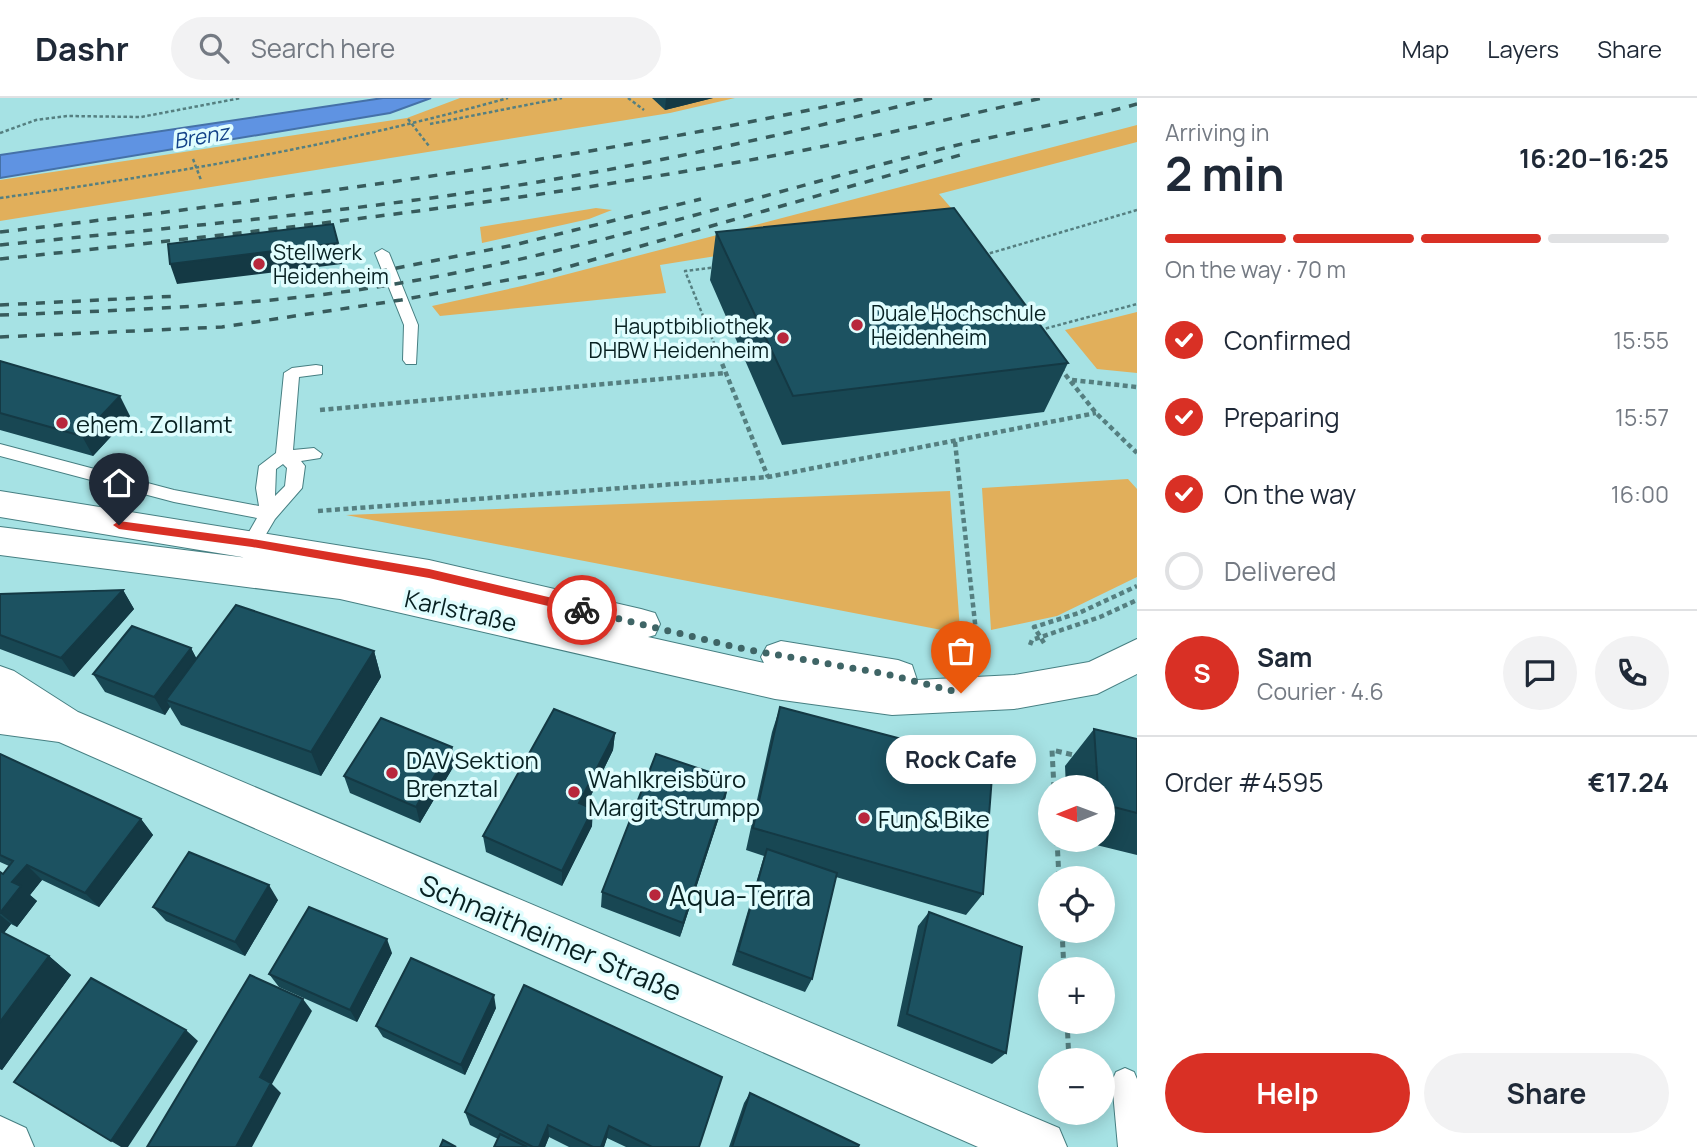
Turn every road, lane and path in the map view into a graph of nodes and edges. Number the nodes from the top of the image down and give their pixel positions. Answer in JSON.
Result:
{"nodes":[{"id":1,"x":241,"y":98,"type":"edge"},
{"id":2,"x":508,"y":98,"type":"edge"},
{"id":3,"x":562,"y":98,"type":"edge"},
{"id":4,"x":628,"y":98,"type":"edge"},
{"id":5,"x":645,"y":110,"type":"dead end"},
{"id":6,"x":408,"y":119,"type":"dead end"},
{"id":7,"x":412,"y":127,"type":"junction"},
{"id":8,"x":0,"y":133,"type":"edge"},
{"id":9,"x":429,"y":146,"type":"dead end"},
{"id":10,"x":192,"y":159,"type":"dead end"},
{"id":11,"x":197,"y":169,"type":"junction"},
{"id":12,"x":201,"y":180,"type":"dead end"},
{"id":13,"x":0,"y":198,"type":"edge"},
{"id":14,"x":1137,"y":210,"type":"edge"},
{"id":15,"x":382,"y":253,"type":"dead end"},
{"id":16,"x":973,"y":258,"type":"edge"},
{"id":17,"x":725,"y":265,"type":"edge"},
{"id":18,"x":1137,"y":304,"type":"edge"},
{"id":19,"x":1032,"y":332,"type":"edge"},
{"id":20,"x":411,"y":360,"type":"dead end"},
{"id":21,"x":1057,"y":363,"type":"edge"},
{"id":22,"x":316,"y":370,"type":"dead end"},
{"id":23,"x":726,"y":373,"type":"junction"},
{"id":24,"x":1070,"y":380,"type":"junction"},
{"id":25,"x":1137,"y":387,"type":"edge"},
{"id":26,"x":288,"y":412,"type":"junction"},
{"id":27,"x":1096,"y":413,"type":"junction"},
{"id":28,"x":955,"y":442,"type":"junction"},
{"id":29,"x":0,"y":450,"type":"edge"},
{"id":30,"x":1137,"y":453,"type":"edge"},
{"id":31,"x":314,"y":454,"type":"dead end"},
{"id":32,"x":284,"y":456,"type":"junction"},
{"id":33,"x":768,"y":477,"type":"junction"},
{"id":34,"x":0,"y":504,"type":"edge"},
{"id":35,"x":0,"y":541,"type":"edge"},
{"id":36,"x":252,"y":542,"type":"junction"},
{"id":37,"x":1137,"y":600,"type":"edge"},
{"id":38,"x":1137,"y":655,"type":"edge"},
{"id":39,"x":0,"y":683,"type":"edge"},
{"id":40,"x":986,"y":693,"type":"junction"},
{"id":41,"x":0,"y":716,"type":"edge"},
{"id":42,"x":63,"y":725,"type":"junction"},
{"id":43,"x":1090,"y":758,"type":"dead end"},
{"id":44,"x":1053,"y":775,"type":"edge"},
{"id":45,"x":1125,"y":1081,"type":"dead end"},
{"id":46,"x":0,"y":1143,"type":"edge"},
{"id":47,"x":7,"y":1147,"type":"edge"},
{"id":48,"x":1040,"y":1147,"type":"edge"},
{"id":49,"x":1131,"y":1147,"type":"edge"}],
"edges":[{"from":1,"to":8,"type":"path"},
{"from":2,"to":7,"type":"path"},
{"from":3,"to":7,"type":"path"},
{"from":4,"to":5,"type":"path"},
{"from":6,"to":7,"type":"path"},
{"from":7,"to":9,"type":"path"},
{"from":7,"to":11,"type":"path"},
{"from":10,"to":11,"type":"path"},
{"from":11,"to":12,"type":"path"},
{"from":11,"to":13,"type":"path"},
{"from":14,"to":16,"type":"path"},
{"from":15,"to":20,"type":"lane"},
{"from":17,"to":23,"type":"path"},
{"from":18,"to":19,"type":"path"},
{"from":21,"to":24,"type":"path"},
{"from":22,"to":26,"type":"lane"},
{"from":23,"to":26,"type":"path"},
{"from":23,"to":33,"type":"path"},
{"from":24,"to":25,"type":"path"},
{"from":24,"to":27,"type":"path"},
{"from":26,"to":32,"type":"lane"},
{"from":27,"to":28,"type":"path"},
{"from":27,"to":30,"type":"path"},
{"from":28,"to":33,"type":"path"},
{"from":28,"to":40,"type":"path"},
{"from":29,"to":36,"type":"lane"},
{"from":31,"to":32,"type":"lane"},
{"from":32,"to":36,"type":"lane"},
{"from":32,"to":36,"type":"lane"},
{"from":33,"to":36,"type":"path"},
{"from":34,"to":36,"type":"street","name":"Karlstraße"},
{"from":35,"to":36,"type":"street","name":"Karlstraße"},
{"from":36,"to":40,"type":"street","name":"Karlstraße"},
{"from":37,"to":40,"type":"path"},
{"from":38,"to":40,"type":"street","name":"Karlstraße"},
{"from":39,"to":42,"type":"street","name":"Schnaitheimer Straße"},
{"from":41,"to":42,"type":"street","name":"Schnaitheimer Straße"},
{"from":42,"to":48,"type":"street","name":"Schnaitheimer Straße"},
{"from":43,"to":44,"type":"path"},
{"from":45,"to":49,"type":"lane"},
{"from":46,"to":47,"type":"street"}]}
